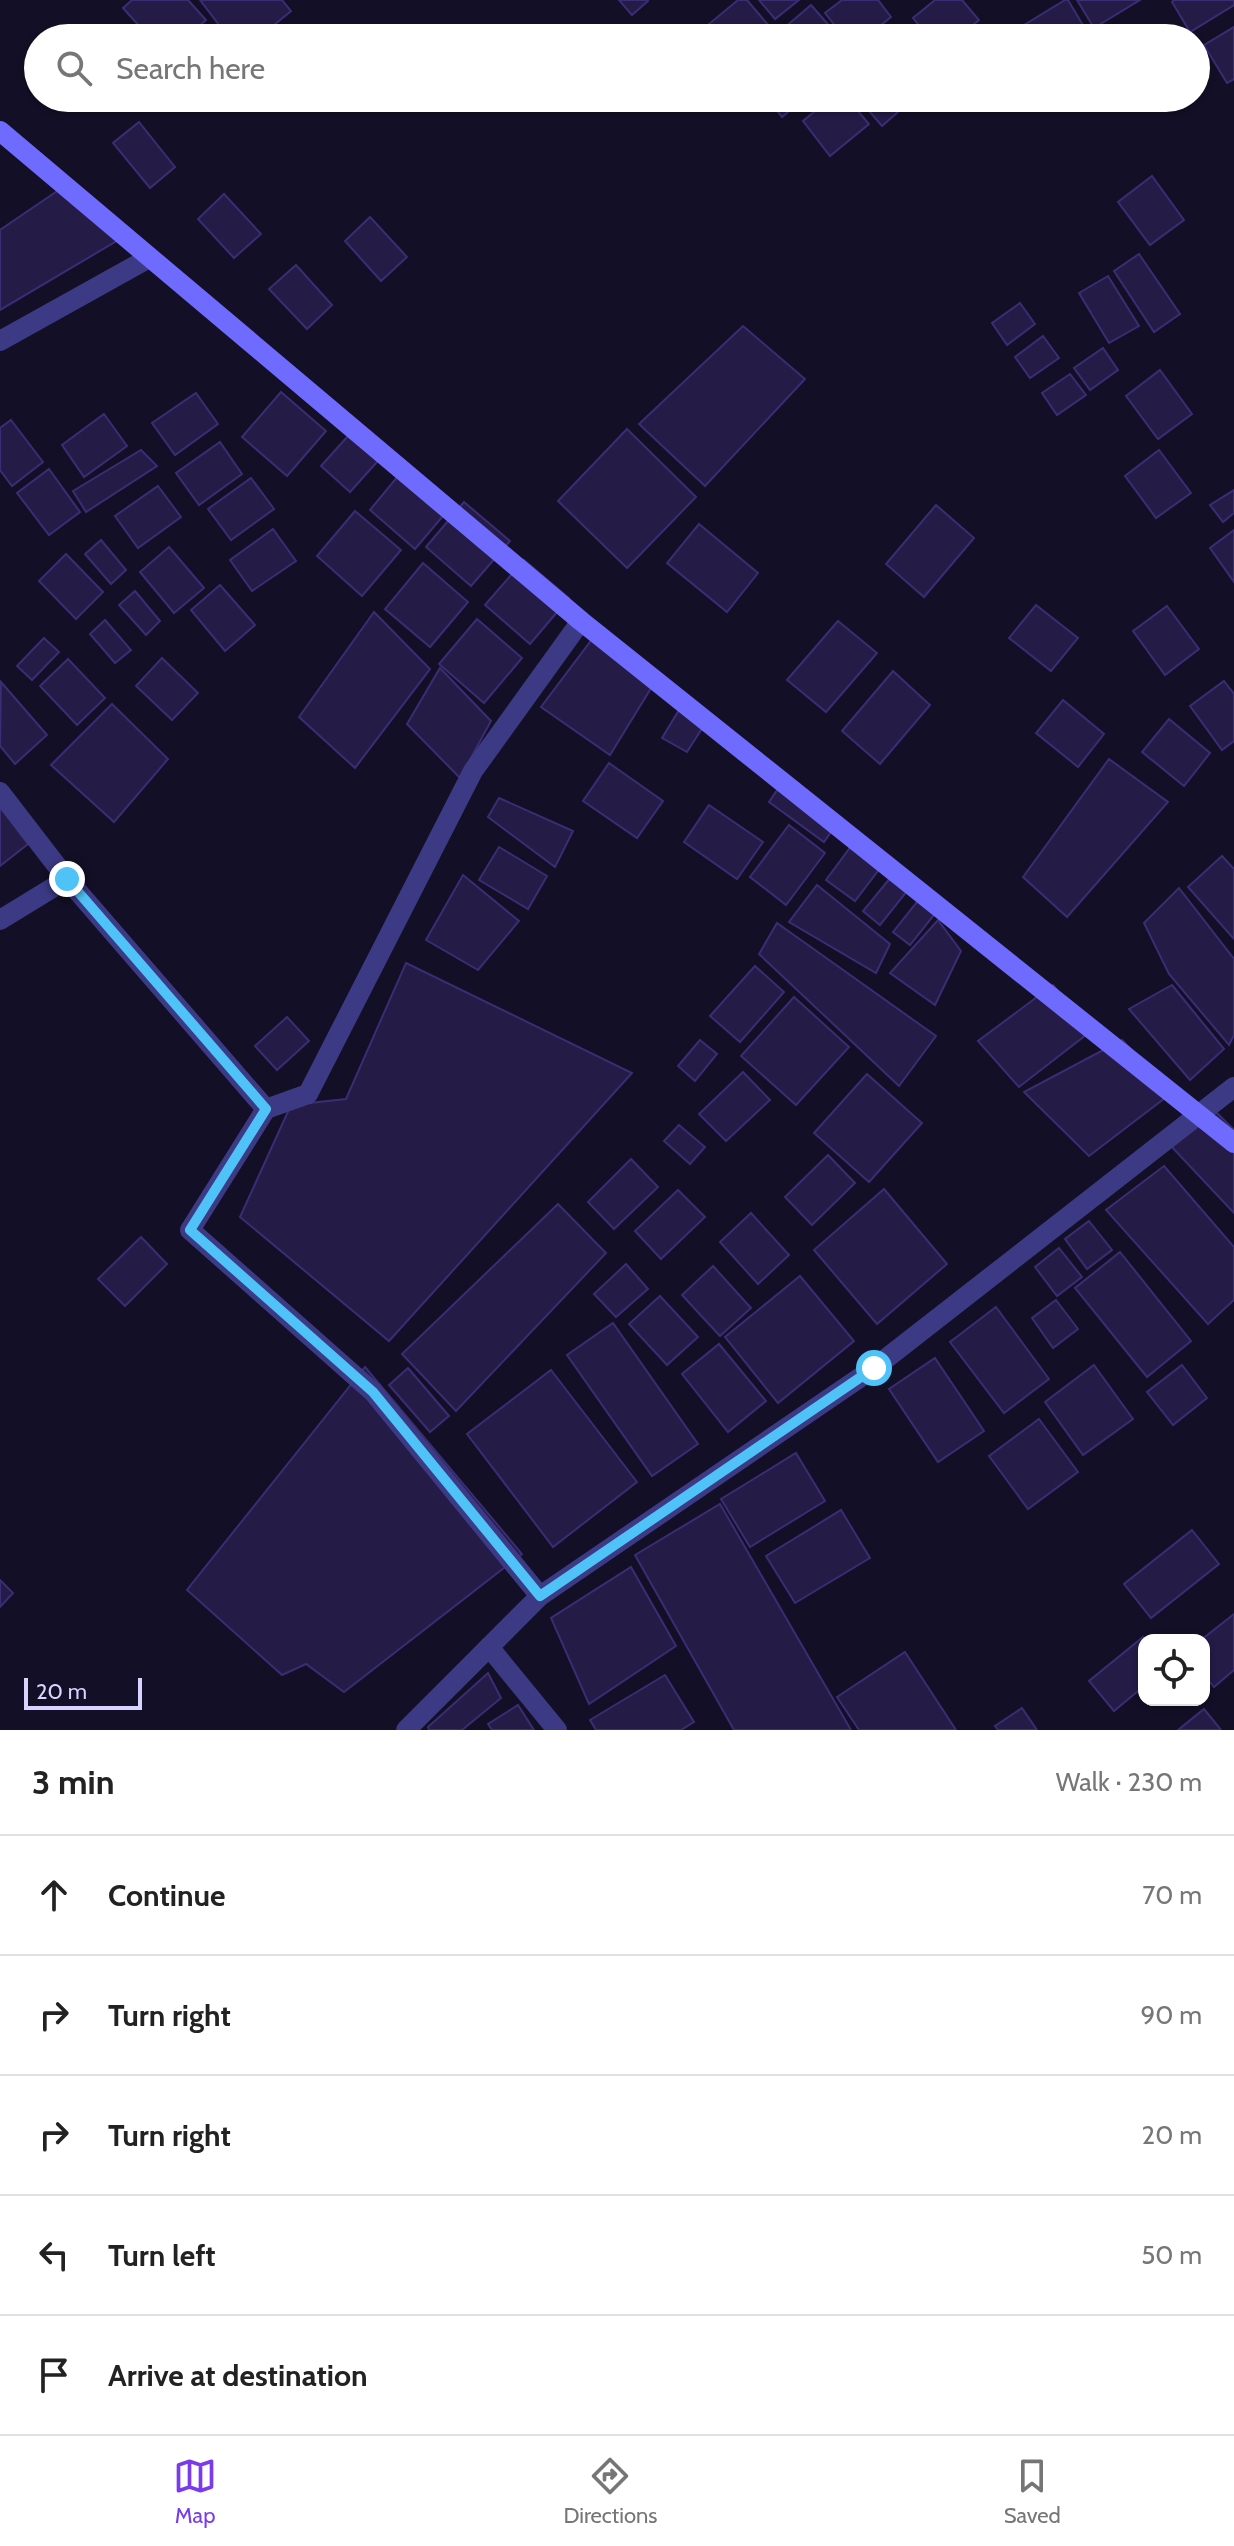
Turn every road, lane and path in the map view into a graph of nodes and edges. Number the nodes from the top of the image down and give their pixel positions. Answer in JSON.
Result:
{"nodes":[{"id":1,"x":0,"y":131,"type":"edge"},
{"id":2,"x":149,"y":258,"type":"junction"},
{"id":3,"x":0,"y":341,"type":"edge"},
{"id":4,"x":581,"y":621,"type":"junction"},
{"id":5,"x":0,"y":792,"type":"edge"},
{"id":6,"x":67,"y":879,"type":"junction"},
{"id":7,"x":0,"y":920,"type":"edge"},
{"id":8,"x":1234,"y":1087,"type":"edge"},
{"id":9,"x":266,"y":1109,"type":"junction"},
{"id":10,"x":1200,"y":1113,"type":"junction"},
{"id":11,"x":1234,"y":1143,"type":"edge"},
{"id":12,"x":540,"y":1596,"type":"junction"},
{"id":13,"x":489,"y":1647,"type":"junction"},
{"id":14,"x":406,"y":1730,"type":"edge"},
{"id":15,"x":557,"y":1730,"type":"edge"}],
"edges":[{"from":1,"to":2,"type":"street"},
{"from":2,"to":3,"type":"street"},
{"from":2,"to":4,"type":"street"},
{"from":4,"to":9,"type":"street"},
{"from":4,"to":10,"type":"street"},
{"from":5,"to":6,"type":"street"},
{"from":6,"to":7,"type":"street"},
{"from":6,"to":9,"type":"street"},
{"from":8,"to":10,"type":"street"},
{"from":9,"to":12,"type":"street"},
{"from":10,"to":11,"type":"street"},
{"from":10,"to":12,"type":"street"},
{"from":12,"to":13,"type":"street"},
{"from":13,"to":14,"type":"street"},
{"from":13,"to":15,"type":"street"}]}
